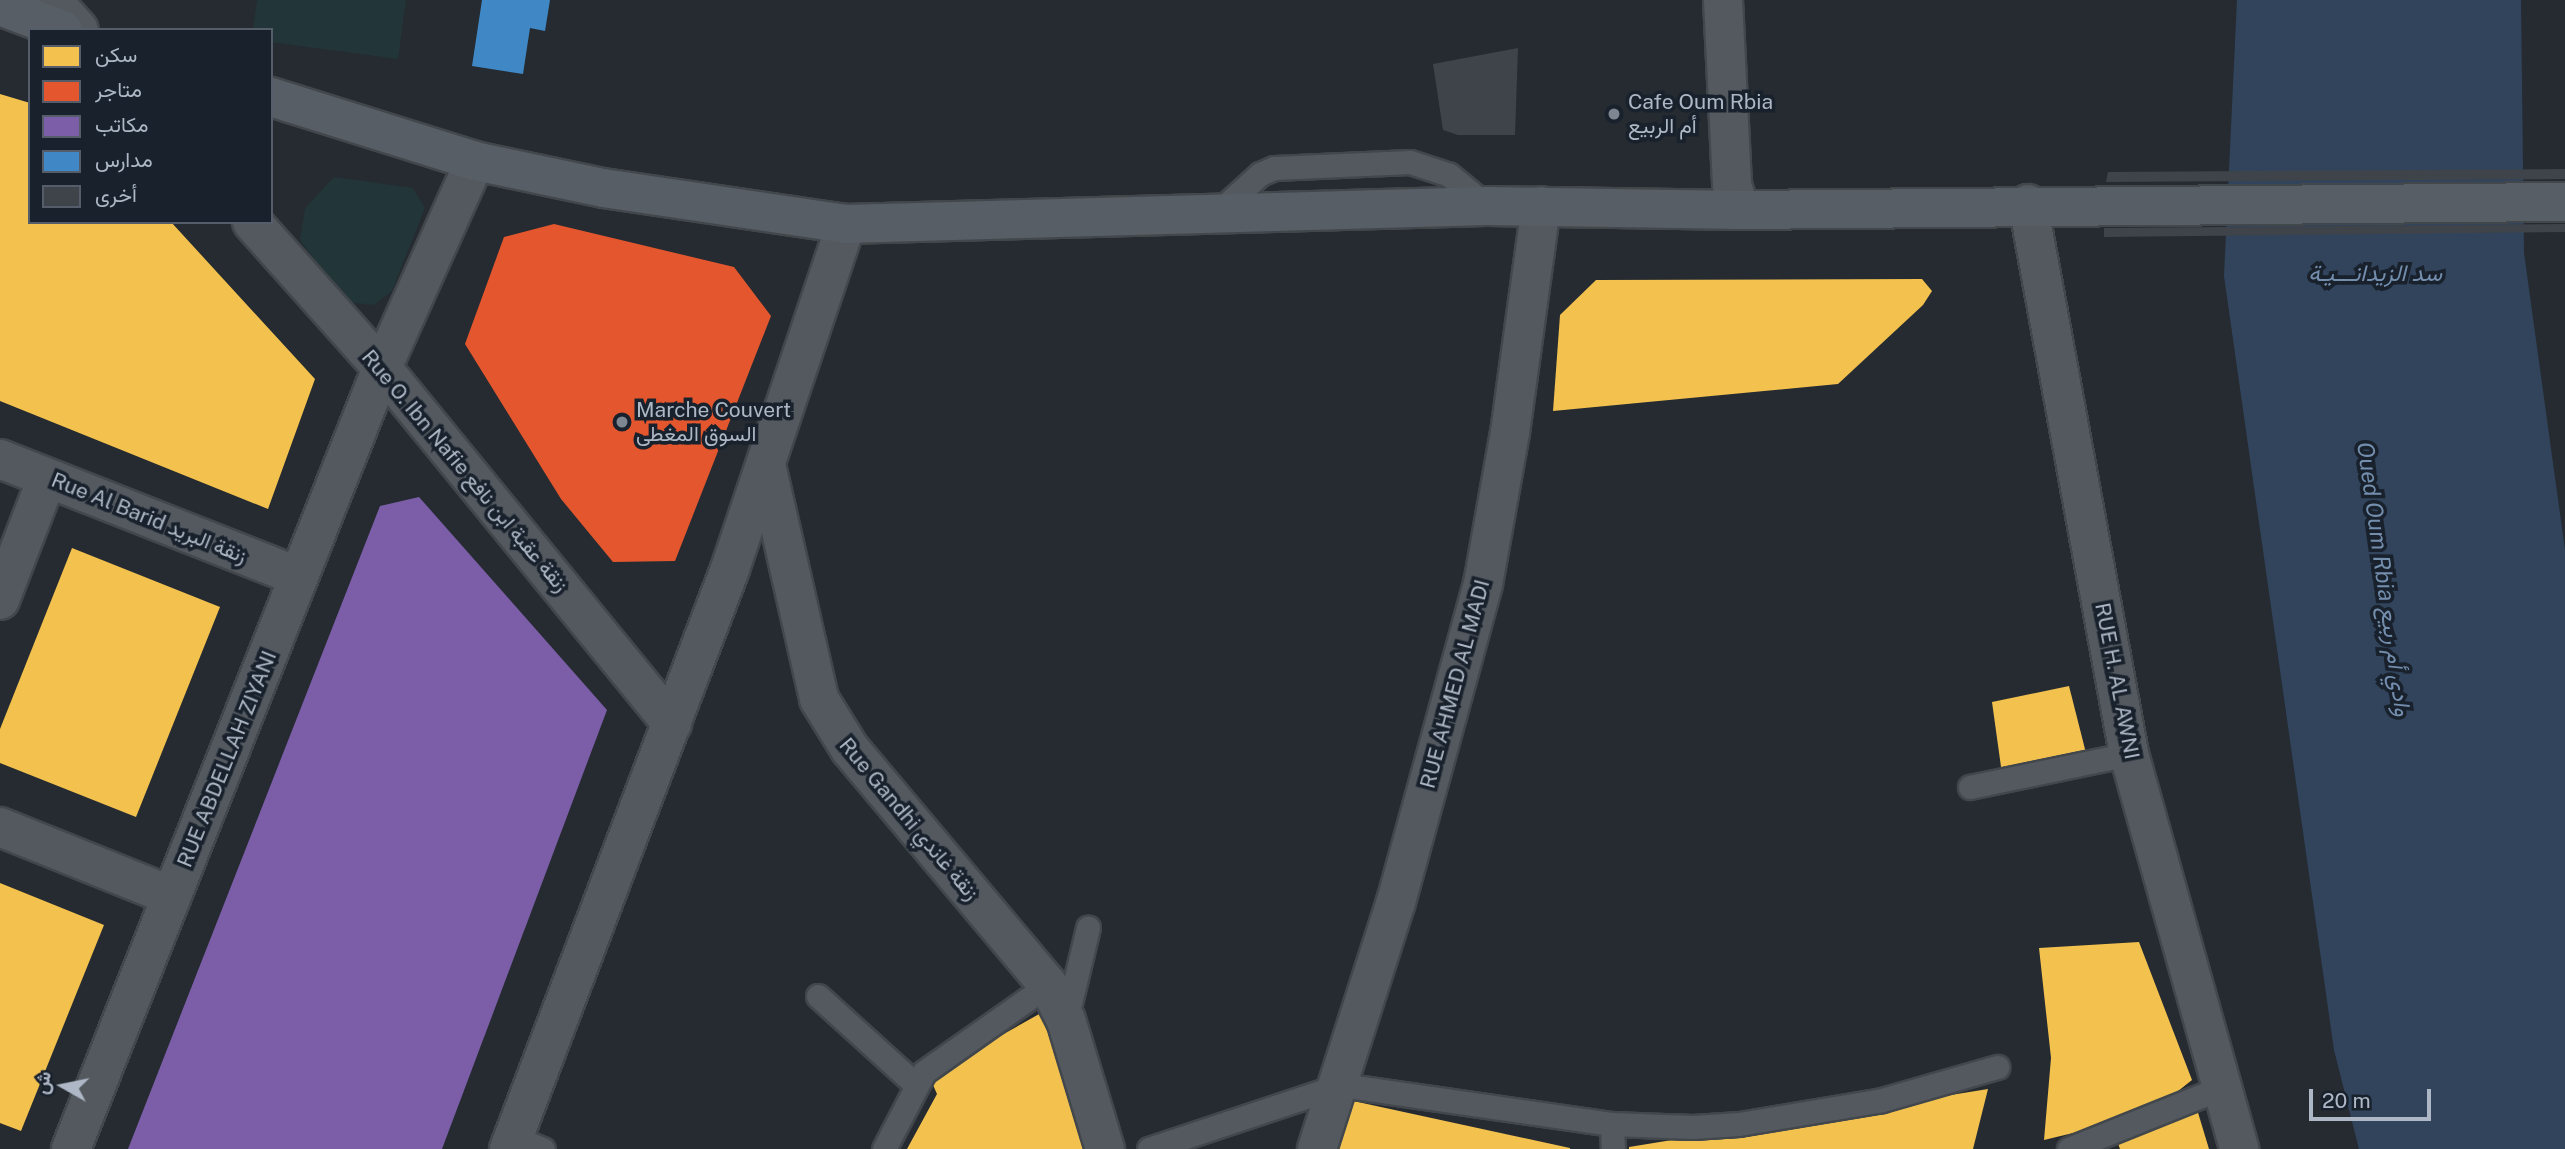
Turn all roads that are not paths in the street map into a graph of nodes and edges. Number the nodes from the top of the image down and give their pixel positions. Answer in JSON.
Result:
{"nodes":[{"id":1,"x":52,"y":0,"type":"edge"},
{"id":2,"x":1723,"y":0,"type":"edge"},
{"id":3,"x":0,"y":6,"type":"edge"},
{"id":4,"x":58,"y":28,"type":"edge"},
{"id":5,"x":77,"y":28,"type":"edge"},
{"id":6,"x":273,"y":98,"type":"edge"},
{"id":7,"x":475,"y":162,"type":"junction"},
{"id":8,"x":2565,"y":202,"type":"edge"},
{"id":9,"x":2028,"y":205,"type":"junction"},
{"id":10,"x":1541,"y":206,"type":"junction"},
{"id":11,"x":1740,"y":210,"type":"junction"},
{"id":12,"x":254,"y":224,"type":"edge"},
{"id":13,"x":846,"y":224,"type":"junction"},
{"id":14,"x":382,"y":368,"type":"junction"},
{"id":15,"x":0,"y":460,"type":"edge"},
{"id":16,"x":766,"y":465,"type":"junction"},
{"id":17,"x":47,"y":478,"type":"junction"},
{"id":18,"x":299,"y":577,"type":"junction"},
{"id":19,"x":0,"y":600,"type":"edge"},
{"id":20,"x":672,"y":724,"type":"junction"},
{"id":21,"x":2129,"y":754,"type":"junction"},
{"id":22,"x":1970,"y":787,"type":"dead end"},
{"id":23,"x":0,"y":827,"type":"edge"},
{"id":24,"x":173,"y":896,"type":"junction"},
{"id":25,"x":1088,"y":928,"type":"dead end"},
{"id":26,"x":1048,"y":985,"type":"junction"},
{"id":27,"x":818,"y":996,"type":"dead end"},
{"id":28,"x":1066,"y":1020,"type":"junction"},
{"id":29,"x":1997,"y":1067,"type":"dead end"},
{"id":30,"x":915,"y":1084,"type":"junction"},
{"id":31,"x":1341,"y":1085,"type":"junction"},
{"id":32,"x":2221,"y":1088,"type":"junction"},
{"id":33,"x":1612,"y":1124,"type":"junction"},
{"id":34,"x":521,"y":1145,"type":"edge"},
{"id":35,"x":71,"y":1149,"type":"edge"},
{"id":36,"x":884,"y":1149,"type":"edge"},
{"id":37,"x":1105,"y":1149,"type":"edge"},
{"id":38,"x":1149,"y":1149,"type":"edge"},
{"id":39,"x":1317,"y":1149,"type":"edge"},
{"id":40,"x":1613,"y":1149,"type":"edge"},
{"id":41,"x":2069,"y":1149,"type":"edge"},
{"id":42,"x":2239,"y":1149,"type":"edge"}],
"edges":[{"from":1,"to":5,"type":"street"},
{"from":2,"to":11,"type":"street"},
{"from":3,"to":4,"type":"main road"},
{"from":6,"to":7,"type":"main road"},
{"from":7,"to":13,"type":"main road"},
{"from":7,"to":14,"type":"street","name":"RUE ABDELLAH ZIYANI"},
{"from":8,"to":9,"type":"main road"},
{"from":9,"to":11,"type":"main road"},
{"from":9,"to":21,"type":"street","name":"RUE H. AL AWNI"},
{"from":10,"to":11,"type":"main road"},
{"from":10,"to":13,"type":"main road"},
{"from":10,"to":31,"type":"street","name":"RUE AHMED AL MADI"},
{"from":12,"to":14,"type":"street","name":"Rue O. Ibn Nafie زنقة عقبة ابن نافع"},
{"from":13,"to":16,"type":"street"},
{"from":14,"to":18,"type":"street","name":"RUE ABDELLAH ZIYANI"},
{"from":14,"to":20,"type":"street","name":"Rue O. Ibn Nafie زنقة عقبة ابن نافع"},
{"from":15,"to":17,"type":"street","name":"Rue Al Barid زنقة البريد"},
{"from":16,"to":20,"type":"street"},
{"from":16,"to":26,"type":"street","name":"Rue Gandhi زنقة غاندي"},
{"from":17,"to":18,"type":"street","name":"Rue Al Barid زنقة البريد"},
{"from":17,"to":19,"type":"street"},
{"from":18,"to":24,"type":"street","name":"RUE ABDELLAH ZIYANI"},
{"from":20,"to":34,"type":"street"},
{"from":21,"to":22,"type":"lane"},
{"from":21,"to":32,"type":"street","name":"RUE H. AL AWNI"},
{"from":23,"to":24,"type":"street"},
{"from":24,"to":35,"type":"street","name":"RUE ABDELLAH ZIYANI"},
{"from":25,"to":28,"type":"lane"},
{"from":26,"to":28,"type":"street","name":"Rue Gandhi زنقة غاندي"},
{"from":26,"to":30,"type":"lane"},
{"from":27,"to":30,"type":"lane"},
{"from":28,"to":37,"type":"street","name":"Rue Gandhi زنقة غاندي"},
{"from":29,"to":33,"type":"lane"},
{"from":30,"to":36,"type":"lane"},
{"from":31,"to":33,"type":"lane"},
{"from":31,"to":38,"type":"lane"},
{"from":31,"to":39,"type":"street","name":"RUE AHMED AL MADI"},
{"from":32,"to":41,"type":"lane"},
{"from":32,"to":42,"type":"street","name":"RUE H. AL AWNI"},
{"from":33,"to":40,"type":"lane"}]}
